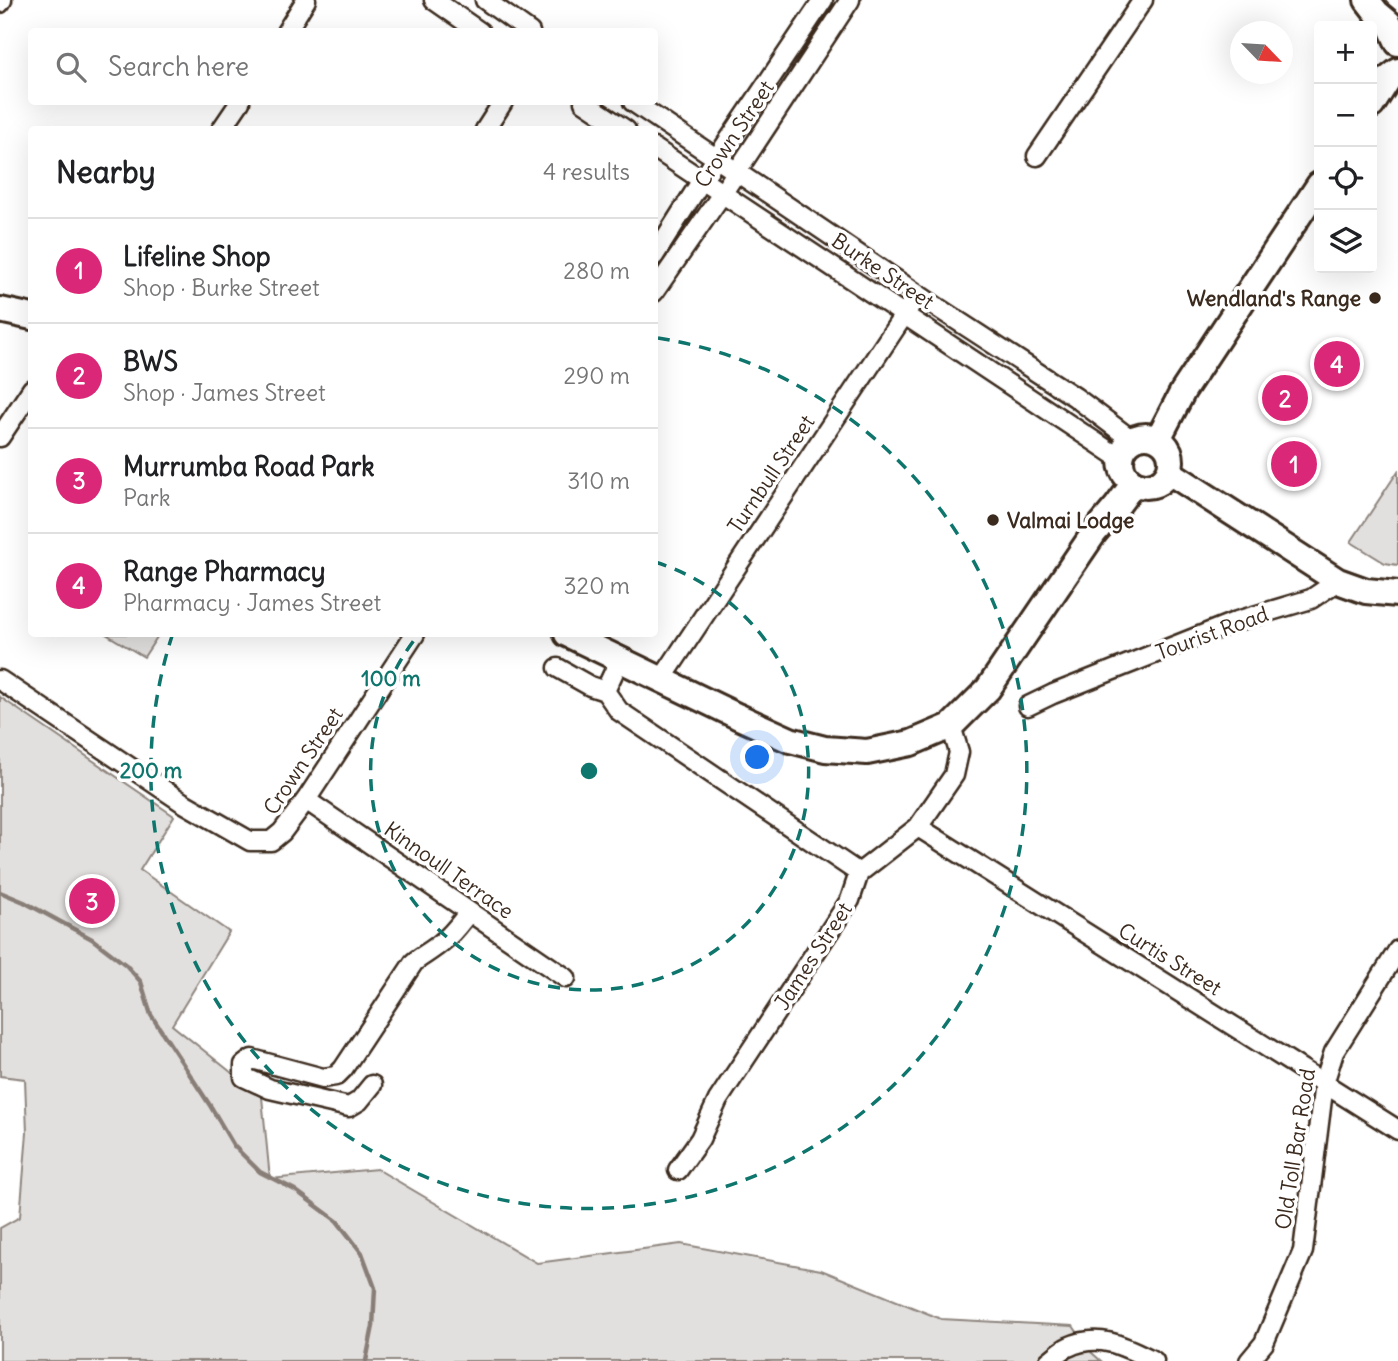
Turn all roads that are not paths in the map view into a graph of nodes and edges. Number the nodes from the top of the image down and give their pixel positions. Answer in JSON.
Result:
{"nodes":[{"id":1,"x":306,"y":0,"type":"edge"},
{"id":2,"x":434,"y":0,"type":"edge"},
{"id":3,"x":485,"y":0,"type":"edge"},
{"id":4,"x":823,"y":0,"type":"edge"},
{"id":5,"x":850,"y":0,"type":"edge"},
{"id":6,"x":1143,"y":0,"type":"edge"},
{"id":7,"x":1367,"y":0,"type":"edge"},
{"id":8,"x":288,"y":28,"type":"edge"},
{"id":9,"x":474,"y":28,"type":"edge"},
{"id":10,"x":524,"y":28,"type":"edge"},
{"id":11,"x":1398,"y":46,"type":"edge"},
{"id":12,"x":1394,"y":74,"type":"edge"},
{"id":13,"x":1377,"y":98,"type":"edge"},
{"id":14,"x":238,"y":105,"type":"edge"},
{"id":15,"x":501,"y":105,"type":"edge"},
{"id":16,"x":588,"y":105,"type":"edge"},
{"id":17,"x":638,"y":105,"type":"edge"},
{"id":18,"x":224,"y":126,"type":"edge"},
{"id":19,"x":488,"y":126,"type":"edge"},
{"id":20,"x":620,"y":126,"type":"edge"},
{"id":21,"x":658,"y":151,"type":"edge"},
{"id":22,"x":1037,"y":156,"type":"dead end"},
{"id":23,"x":717,"y":158,"type":"junction"},
{"id":24,"x":736,"y":172,"type":"junction"},
{"id":25,"x":702,"y":180,"type":"junction"},
{"id":26,"x":1314,"y":193,"type":"edge"},
{"id":27,"x":722,"y":194,"type":"junction"},
{"id":28,"x":658,"y":250,"type":"edge"},
{"id":29,"x":658,"y":286,"type":"edge"},
{"id":30,"x":918,"y":294,"type":"junction"},
{"id":31,"x":0,"y":310,"type":"edge"},
{"id":32,"x":904,"y":315,"type":"junction"},
{"id":33,"x":28,"y":316,"type":"edge"},
{"id":34,"x":28,"y":395,"type":"edge"},
{"id":35,"x":0,"y":437,"type":"edge"},
{"id":36,"x":1158,"y":439,"type":"junction"},
{"id":37,"x":1127,"y":450,"type":"junction"},
{"id":38,"x":1169,"y":472,"type":"junction"},
{"id":39,"x":1134,"y":483,"type":"junction"},
{"id":40,"x":1338,"y":582,"type":"junction"},
{"id":41,"x":1398,"y":594,"type":"edge"},
{"id":42,"x":413,"y":637,"type":"edge"},
{"id":43,"x":573,"y":637,"type":"edge"},
{"id":44,"x":620,"y":659,"type":"junction"},
{"id":45,"x":558,"y":668,"type":"dead end"},
{"id":46,"x":662,"y":679,"type":"junction"},
{"id":47,"x":0,"y":680,"type":"edge"},
{"id":48,"x":605,"y":691,"type":"junction"},
{"id":49,"x":1028,"y":706,"type":"dead end"},
{"id":50,"x":951,"y":726,"type":"junction"},
{"id":51,"x":306,"y":800,"type":"junction"},
{"id":52,"x":918,"y":827,"type":"junction"},
{"id":53,"x":859,"y":873,"type":"junction"},
{"id":54,"x":469,"y":912,"type":"junction"},
{"id":55,"x":1398,"y":950,"type":"edge"},
{"id":56,"x":566,"y":978,"type":"dead end"},
{"id":57,"x":1324,"y":1083,"type":"junction"},
{"id":58,"x":372,"y":1085,"type":"dead end"},
{"id":59,"x":1398,"y":1130,"type":"edge"},
{"id":60,"x":678,"y":1170,"type":"dead end"},
{"id":61,"x":1049,"y":1361,"type":"edge"},
{"id":62,"x":1154,"y":1361,"type":"edge"},
{"id":63,"x":1249,"y":1361,"type":"edge"}],
"edges":[{"from":1,"to":8,"type":"street"},
{"from":2,"to":9,"type":"street"},
{"from":3,"to":10,"type":"street"},
{"from":4,"to":23,"type":"street","name":"Crown Street"},
{"from":5,"to":24,"type":"street","name":"Crown Street"},
{"from":6,"to":22,"type":"street"},
{"from":7,"to":11,"type":"street"},
{"from":11,"to":12,"type":"street"},
{"from":12,"to":13,"type":"street"},
{"from":14,"to":18,"type":"street"},
{"from":15,"to":19,"type":"street"},
{"from":16,"to":20,"type":"street"},
{"from":17,"to":23,"type":"street","name":"Burke Street"},
{"from":21,"to":25,"type":"street","name":"Burke Street"},
{"from":23,"to":24,"type":"street","name":"Burke Street"},
{"from":23,"to":25,"type":"street","name":"Crown Street"},
{"from":24,"to":27,"type":"street","name":"Crown Street"},
{"from":24,"to":30,"type":"street","name":"Burke Street"},
{"from":25,"to":27,"type":"street","name":"Burke Street"},
{"from":25,"to":28,"type":"street","name":"Crown Street"},
{"from":26,"to":36,"type":"street"},
{"from":27,"to":29,"type":"street","name":"Crown Street"},
{"from":27,"to":32,"type":"street","name":"Burke Street"},
{"from":30,"to":32,"type":"street","name":"Turnbull Street"},
{"from":30,"to":37,"type":"street","name":"Burke Street"},
{"from":31,"to":33,"type":"street"},
{"from":32,"to":37,"type":"street","name":"Burke Street"},
{"from":32,"to":46,"type":"street","name":"Turnbull Street"},
{"from":34,"to":35,"type":"street"},
{"from":36,"to":37,"type":"street"},
{"from":36,"to":38,"type":"street"},
{"from":37,"to":39,"type":"street"},
{"from":38,"to":39,"type":"street"},
{"from":38,"to":40,"type":"street"},
{"from":39,"to":50,"type":"street"},
{"from":40,"to":41,"type":"street"},
{"from":40,"to":49,"type":"street","name":"Tourist Road"},
{"from":42,"to":51,"type":"street","name":"Crown Street"},
{"from":43,"to":44,"type":"street"},
{"from":44,"to":46,"type":"street"},
{"from":44,"to":48,"type":"street"},
{"from":45,"to":48,"type":"street"},
{"from":46,"to":50,"type":"street"},
{"from":47,"to":51,"type":"street","name":"Crown Street"},
{"from":48,"to":53,"type":"street"},
{"from":50,"to":52,"type":"street"},
{"from":51,"to":54,"type":"street","name":"Kinnoull Terrace"},
{"from":52,"to":53,"type":"street"},
{"from":52,"to":57,"type":"street","name":"Curtis Street"},
{"from":53,"to":60,"type":"street","name":"James Street"},
{"from":54,"to":56,"type":"street","name":"Kinnoull Terrace"},
{"from":54,"to":58,"type":"street"},
{"from":55,"to":57,"type":"street","name":"Old Toll Bar Road"},
{"from":57,"to":59,"type":"street","name":"Curtis Street"},
{"from":57,"to":63,"type":"street","name":"Old Toll Bar Road"},
{"from":61,"to":62,"type":"street"}]}
